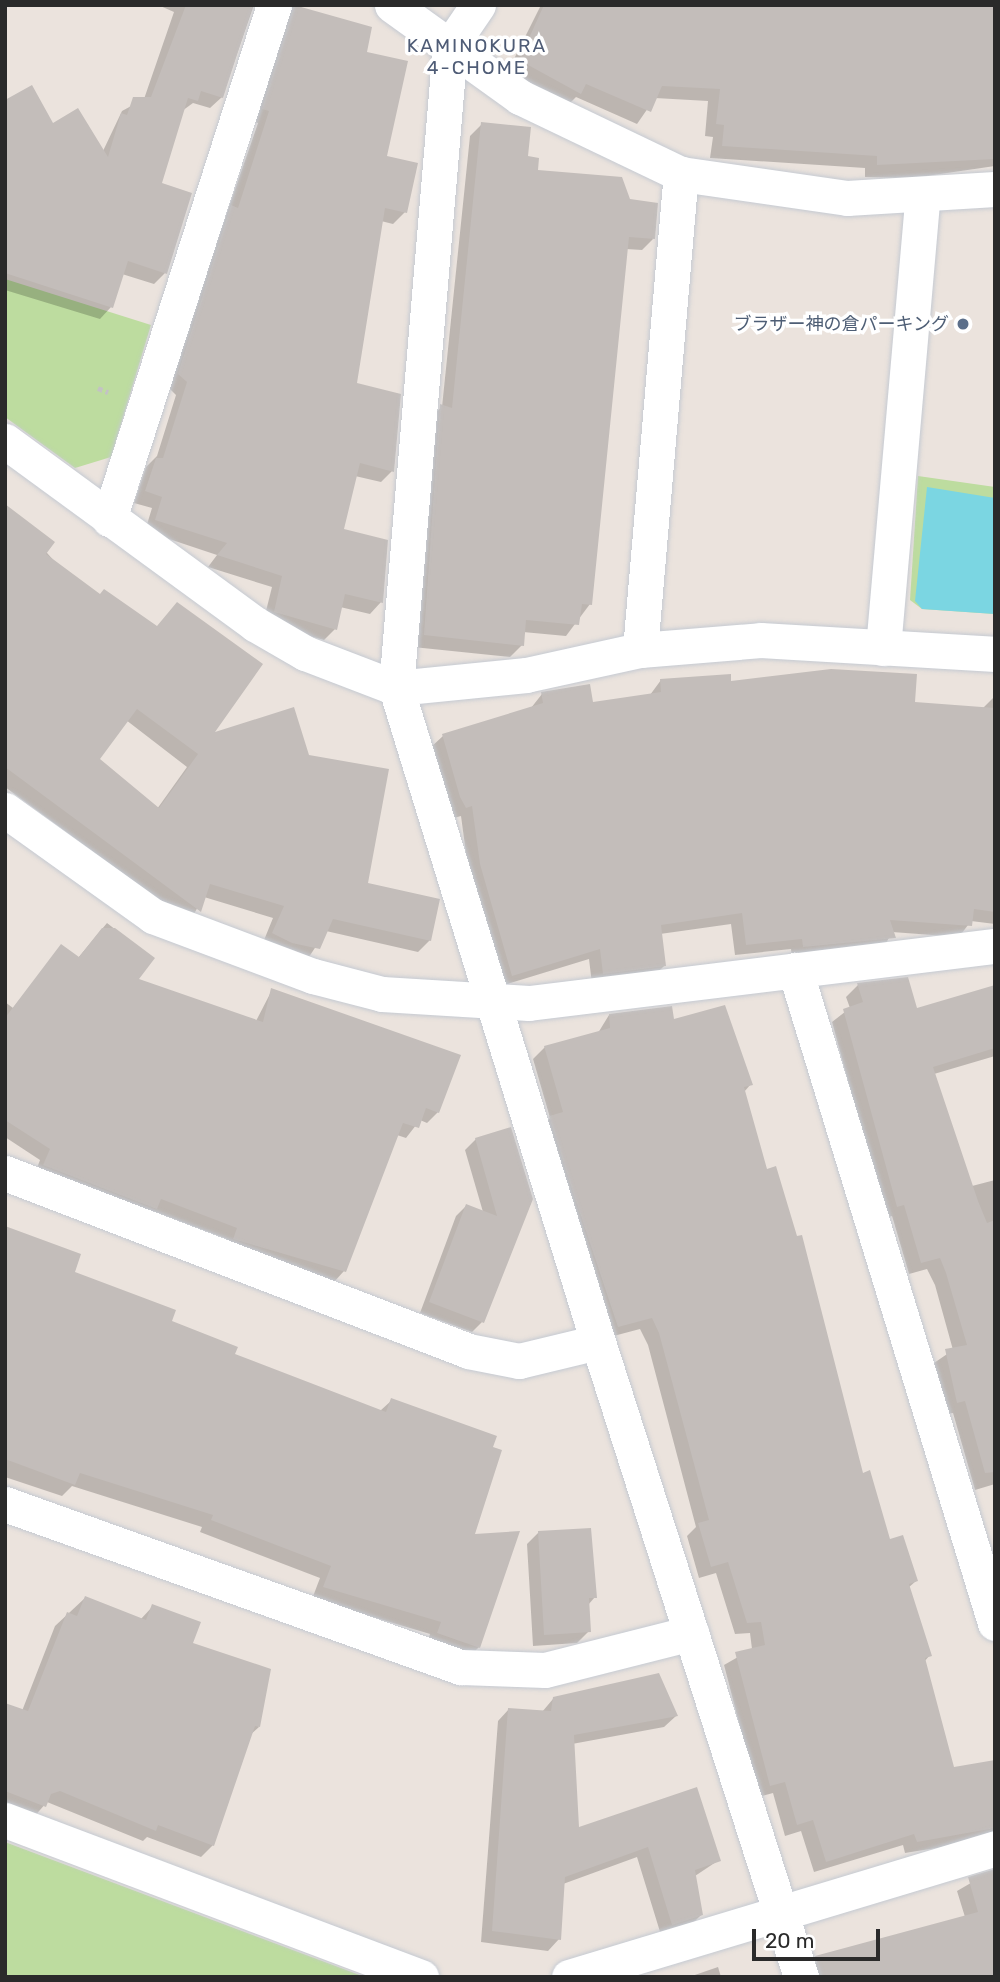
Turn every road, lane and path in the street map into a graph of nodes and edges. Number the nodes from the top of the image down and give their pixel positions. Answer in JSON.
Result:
{"nodes":[{"id":1,"x":274,"y":5,"type":"edge"},
{"id":2,"x":393,"y":5,"type":"edge"},
{"id":3,"x":478,"y":5,"type":"edge"},
{"id":4,"x":450,"y":46,"type":"junction"},
{"id":5,"x":681,"y":174,"type":"junction"},
{"id":6,"x":995,"y":188,"type":"edge"},
{"id":7,"x":923,"y":195,"type":"junction"},
{"id":8,"x":5,"y":441,"type":"edge"},
{"id":9,"x":109,"y":519,"type":"junction"},
{"id":10,"x":883,"y":648,"type":"junction"},
{"id":11,"x":640,"y":650,"type":"junction"},
{"id":12,"x":995,"y":654,"type":"edge"},
{"id":13,"x":396,"y":688,"type":"junction"},
{"id":14,"x":5,"y":810,"type":"edge"},
{"id":15,"x":995,"y":946,"type":"edge"},
{"id":16,"x":795,"y":970,"type":"junction"},
{"id":17,"x":493,"y":1001,"type":"junction"},
{"id":18,"x":5,"y":1172,"type":"edge"},
{"id":19,"x":598,"y":1342,"type":"junction"},
{"id":20,"x":5,"y":1504,"type":"edge"},
{"id":21,"x":995,"y":1623,"type":"edge"},
{"id":22,"x":691,"y":1633,"type":"junction"},
{"id":23,"x":5,"y":1820,"type":"edge"},
{"id":24,"x":995,"y":1848,"type":"edge"},
{"id":25,"x":781,"y":1912,"type":"junction"},
{"id":26,"x":421,"y":1977,"type":"edge"},
{"id":27,"x":569,"y":1977,"type":"edge"},
{"id":28,"x":802,"y":1977,"type":"edge"}],
"edges":[{"from":1,"to":9,"type":"street"},
{"from":2,"to":4,"type":"street"},
{"from":3,"to":4,"type":"street"},
{"from":4,"to":5,"type":"street"},
{"from":4,"to":13,"type":"street"},
{"from":5,"to":7,"type":"street"},
{"from":5,"to":11,"type":"street"},
{"from":6,"to":7,"type":"street"},
{"from":7,"to":10,"type":"street"},
{"from":8,"to":9,"type":"street"},
{"from":9,"to":13,"type":"street"},
{"from":10,"to":11,"type":"street"},
{"from":10,"to":12,"type":"street"},
{"from":11,"to":13,"type":"street"},
{"from":13,"to":17,"type":"street"},
{"from":14,"to":17,"type":"street"},
{"from":15,"to":16,"type":"street"},
{"from":16,"to":17,"type":"street"},
{"from":16,"to":21,"type":"street"},
{"from":17,"to":19,"type":"street"},
{"from":18,"to":19,"type":"street"},
{"from":19,"to":22,"type":"street"},
{"from":20,"to":22,"type":"street"},
{"from":22,"to":25,"type":"street"},
{"from":23,"to":26,"type":"street"},
{"from":24,"to":25,"type":"street"},
{"from":25,"to":27,"type":"street"},
{"from":25,"to":28,"type":"street"}]}
